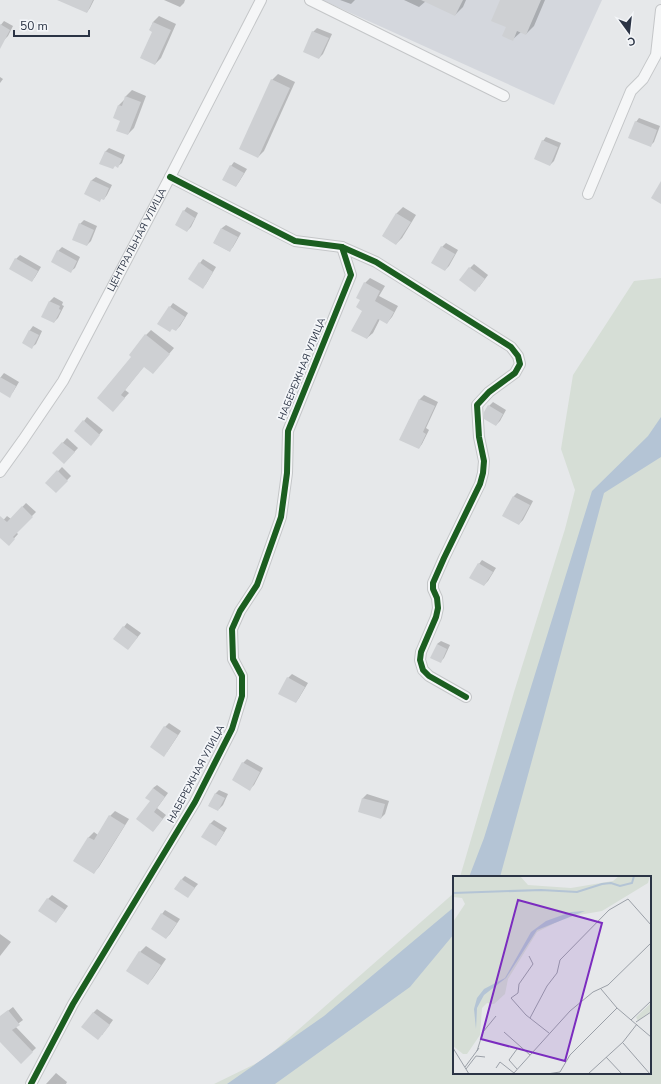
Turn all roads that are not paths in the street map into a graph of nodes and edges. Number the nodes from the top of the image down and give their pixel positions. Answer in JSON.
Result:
{"nodes":[{"id":1,"x":261,"y":0,"type":"edge"},
{"id":2,"x":310,"y":0,"type":"edge"},
{"id":3,"x":661,"y":10,"type":"edge"},
{"id":4,"x":504,"y":96,"type":"dead end"},
{"id":5,"x":170,"y":177,"type":"junction"},
{"id":6,"x":588,"y":194,"type":"dead end"},
{"id":7,"x":342,"y":247,"type":"junction"},
{"id":8,"x":0,"y":472,"type":"edge"},
{"id":9,"x":466,"y":697,"type":"dead end"},
{"id":10,"x":31,"y":1084,"type":"edge"}],
"edges":[{"from":1,"to":5,"type":"street","name":"ЦЕНТРАЛЬНАЯ УЛИЦА"},
{"from":2,"to":4,"type":"street"},
{"from":3,"to":6,"type":"street"},
{"from":5,"to":7,"type":"street"},
{"from":5,"to":8,"type":"street","name":"ЦЕНТРАЛЬНАЯ УЛИЦА"},
{"from":7,"to":9,"type":"street"},
{"from":7,"to":10,"type":"street","name":"НАБЕРЕЖНАЯ УЛИЦА"}]}
